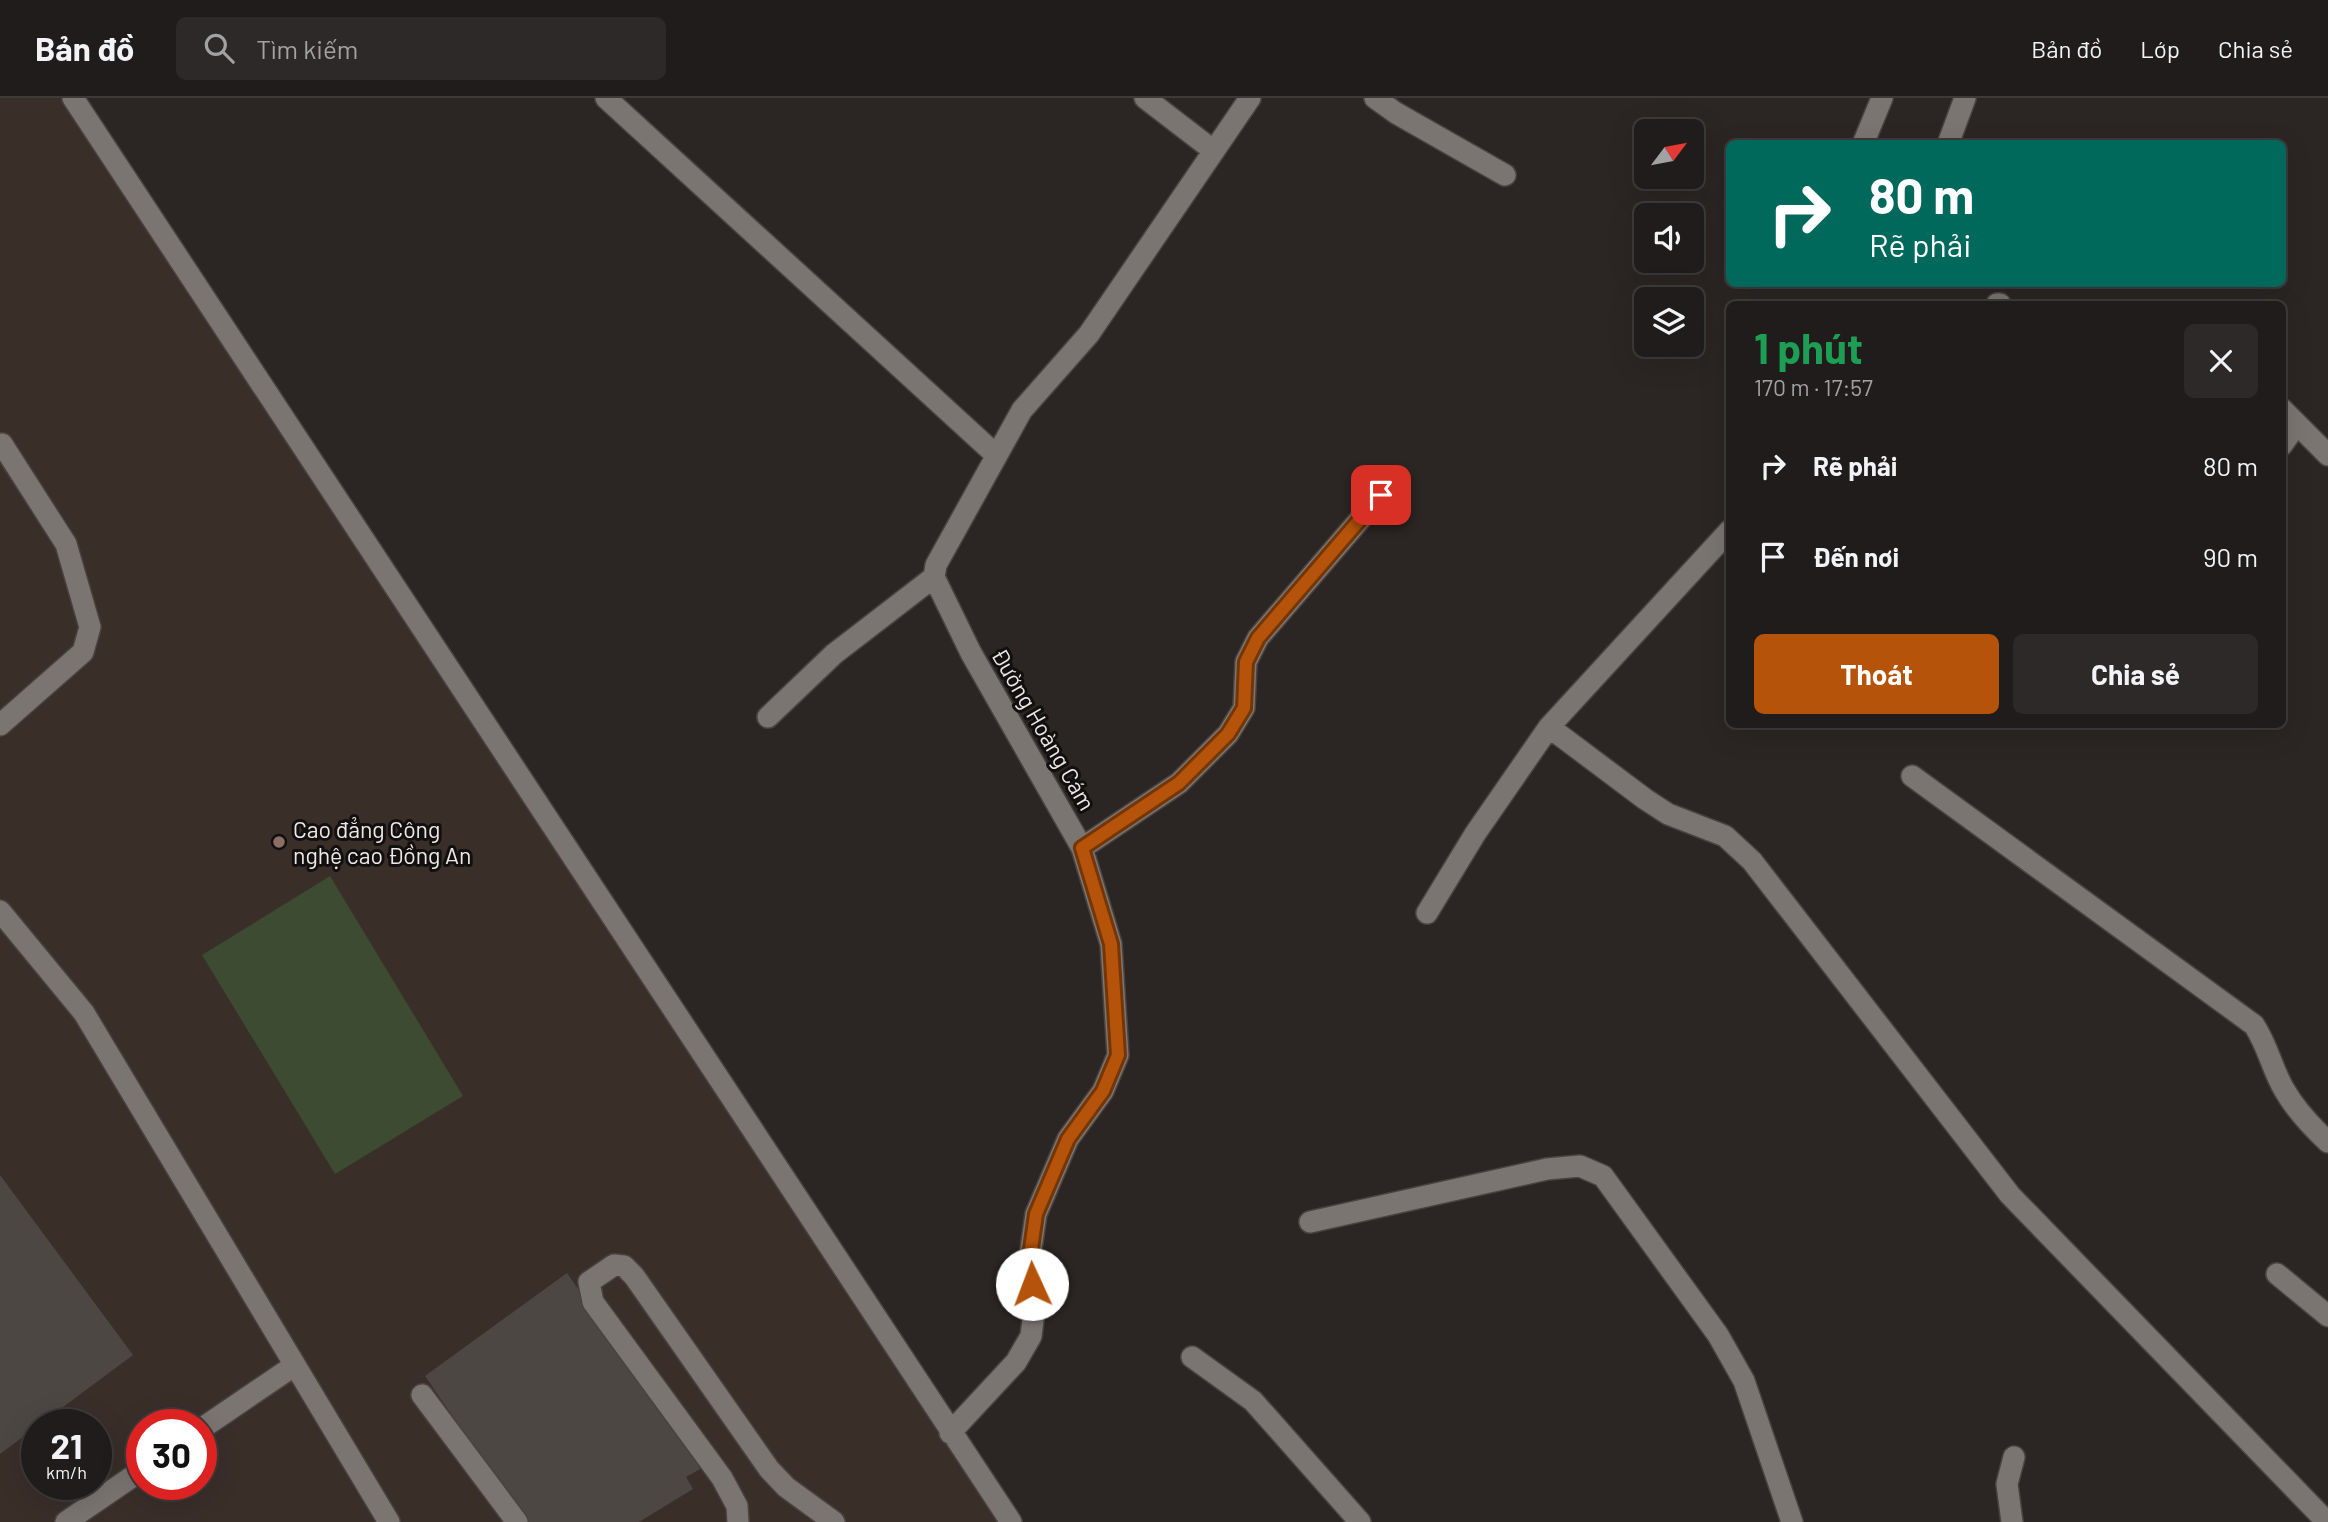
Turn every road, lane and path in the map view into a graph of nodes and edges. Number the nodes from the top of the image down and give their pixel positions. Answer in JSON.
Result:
{"nodes":[{"id":1,"x":73,"y":98,"type":"edge"},
{"id":2,"x":606,"y":98,"type":"edge"},
{"id":3,"x":1144,"y":98,"type":"edge"},
{"id":4,"x":1250,"y":98,"type":"edge"},
{"id":5,"x":1375,"y":98,"type":"edge"},
{"id":6,"x":1882,"y":98,"type":"edge"},
{"id":7,"x":1965,"y":98,"type":"edge"},
{"id":8,"x":1865,"y":140,"type":"edge"},
{"id":9,"x":1949,"y":140,"type":"edge"},
{"id":10,"x":1214,"y":151,"type":"junction"},
{"id":11,"x":1505,"y":176,"type":"dead end"},
{"id":12,"x":2289,"y":416,"type":"edge"},
{"id":13,"x":2,"y":443,"type":"edge"},
{"id":14,"x":996,"y":455,"type":"junction"},
{"id":15,"x":2328,"y":455,"type":"edge"},
{"id":16,"x":1381,"y":495,"type":"dead end"},
{"id":17,"x":1726,"y":534,"type":"edge"},
{"id":18,"x":934,"y":577,"type":"junction"},
{"id":19,"x":768,"y":717,"type":"dead end"},
{"id":20,"x":0,"y":725,"type":"edge"},
{"id":21,"x":1549,"y":727,"type":"junction"},
{"id":22,"x":1912,"y":776,"type":"dead end"},
{"id":23,"x":1082,"y":848,"type":"junction"},
{"id":24,"x":0,"y":911,"type":"edge"},
{"id":25,"x":1427,"y":913,"type":"dead end"},
{"id":26,"x":2328,"y":1142,"type":"edge"},
{"id":27,"x":1310,"y":1222,"type":"dead end"},
{"id":28,"x":2277,"y":1274,"type":"dead end"},
{"id":29,"x":2328,"y":1316,"type":"edge"},
{"id":30,"x":1192,"y":1357,"type":"dead end"},
{"id":31,"x":295,"y":1365,"type":"junction"},
{"id":32,"x":422,"y":1395,"type":"dead end"},
{"id":33,"x":217,"y":1419,"type":"edge"},
{"id":34,"x":950,"y":1433,"type":"junction"},
{"id":35,"x":2014,"y":1457,"type":"dead end"},
{"id":36,"x":126,"y":1481,"type":"edge"},
{"id":37,"x":66,"y":1522,"type":"edge"},
{"id":38,"x":389,"y":1522,"type":"edge"},
{"id":39,"x":517,"y":1522,"type":"edge"},
{"id":40,"x":738,"y":1522,"type":"edge"},
{"id":41,"x":834,"y":1522,"type":"edge"},
{"id":42,"x":1011,"y":1522,"type":"edge"},
{"id":43,"x":1360,"y":1522,"type":"edge"},
{"id":44,"x":1792,"y":1522,"type":"edge"},
{"id":45,"x":2012,"y":1522,"type":"edge"},
{"id":46,"x":2327,"y":1522,"type":"edge"}],
"edges":[{"from":1,"to":34,"type":"street"},
{"from":2,"to":14,"type":"street"},
{"from":3,"to":10,"type":"street"},
{"from":4,"to":10,"type":"street"},
{"from":5,"to":11,"type":"street"},
{"from":6,"to":8,"type":"street"},
{"from":7,"to":9,"type":"street"},
{"from":10,"to":14,"type":"street"},
{"from":12,"to":15,"type":"street"},
{"from":13,"to":20,"type":"street"},
{"from":14,"to":18,"type":"street"},
{"from":16,"to":23,"type":"street"},
{"from":17,"to":21,"type":"street"},
{"from":18,"to":19,"type":"street"},
{"from":18,"to":23,"type":"street","name":"Đường Hoàng Cám"},
{"from":21,"to":25,"type":"street"},
{"from":21,"to":46,"type":"street"},
{"from":22,"to":26,"type":"street"},
{"from":23,"to":34,"type":"street","name":"Đường Hoàng Cám"},
{"from":24,"to":31,"type":"street"},
{"from":27,"to":44,"type":"street"},
{"from":28,"to":29,"type":"street"},
{"from":30,"to":43,"type":"street"},
{"from":31,"to":33,"type":"street"},
{"from":31,"to":38,"type":"street"},
{"from":32,"to":39,"type":"street"},
{"from":34,"to":42,"type":"street"},
{"from":35,"to":45,"type":"street"},
{"from":36,"to":37,"type":"street"},
{"from":40,"to":41,"type":"street"}]}
